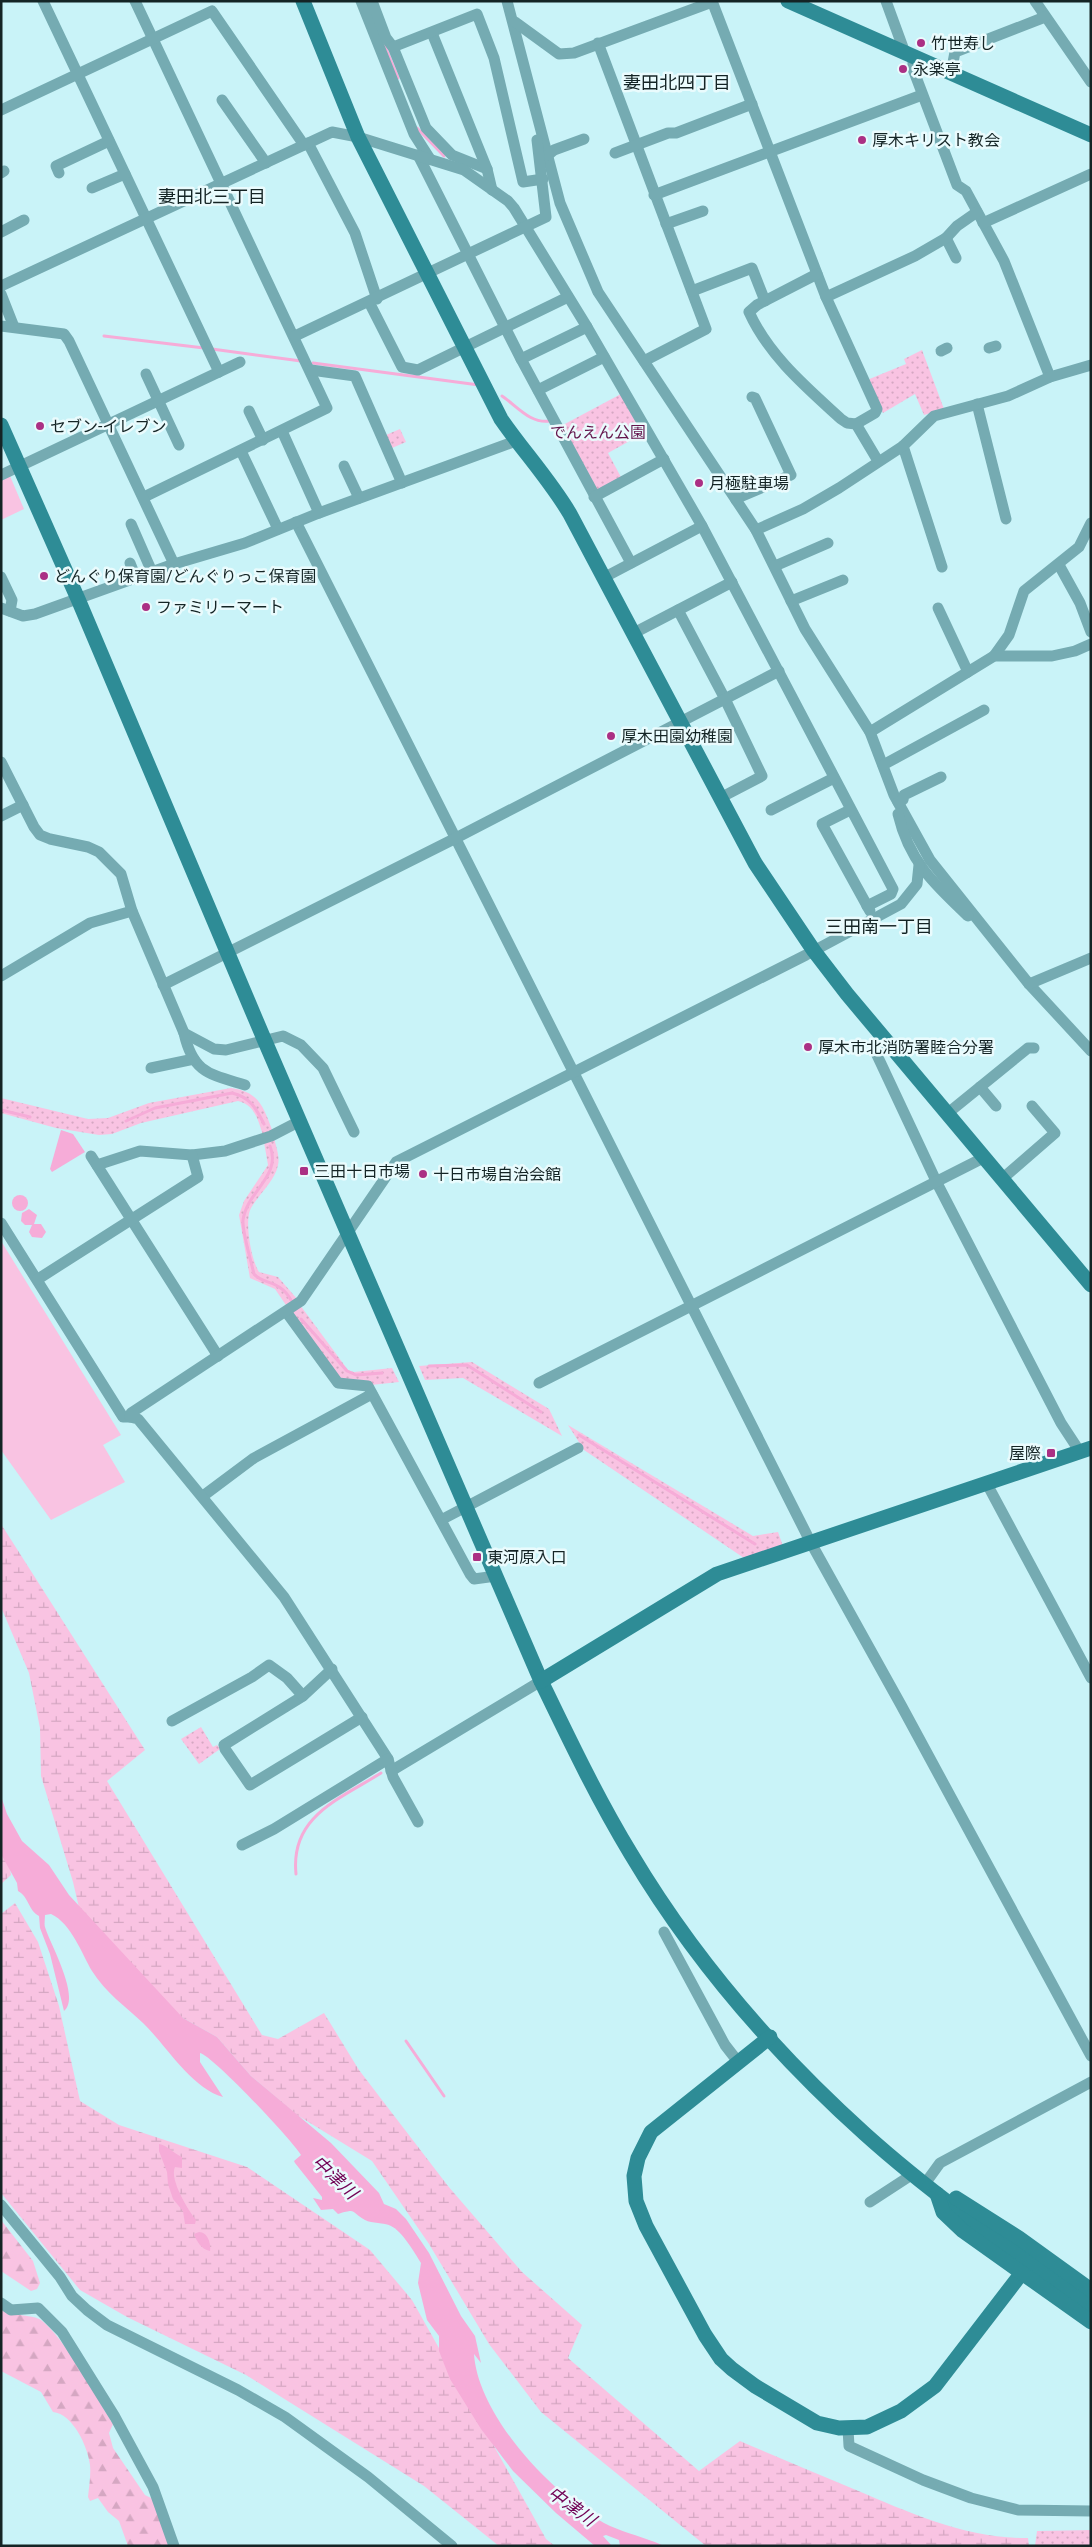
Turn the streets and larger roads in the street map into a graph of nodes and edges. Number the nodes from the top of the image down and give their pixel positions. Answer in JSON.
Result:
{"nodes":[{"id":1,"x":43,"y":1,"type":"edge"},
{"id":2,"x":135,"y":1,"type":"edge"},
{"id":3,"x":303,"y":1,"type":"edge"},
{"id":4,"x":361,"y":1,"type":"edge"},
{"id":5,"x":372,"y":1,"type":"edge"},
{"id":6,"x":507,"y":1,"type":"edge"},
{"id":7,"x":712,"y":1,"type":"edge"},
{"id":8,"x":788,"y":1,"type":"edge"},
{"id":9,"x":886,"y":1,"type":"edge"},
{"id":10,"x":1035,"y":1,"type":"edge"},
{"id":11,"x":1045,"y":17,"type":"junction"},
{"id":12,"x":515,"y":22,"type":"junction"},
{"id":13,"x":432,"y":33,"type":"junction"},
{"id":14,"x":153,"y":37,"type":"junction"},
{"id":15,"x":598,"y":43,"type":"junction"},
{"id":16,"x":393,"y":47,"type":"junction"},
{"id":17,"x":909,"y":55,"type":"junction"},
{"id":18,"x":78,"y":72,"type":"junction"},
{"id":19,"x":951,"y":73,"type":"junction"},
{"id":20,"x":1091,"y":82,"type":"edge"},
{"id":21,"x":922,"y":94,"type":"junction"},
{"id":22,"x":222,"y":100,"type":"dead end"},
{"id":23,"x":752,"y":104,"type":"junction"},
{"id":24,"x":1,"y":110,"type":"edge"},
{"id":25,"x":540,"y":126,"type":"junction"},
{"id":26,"x":1091,"y":135,"type":"edge"},
{"id":27,"x":358,"y":137,"type":"junction"},
{"id":28,"x":584,"y":139,"type":"dead end"},
{"id":29,"x":110,"y":140,"type":"junction"},
{"id":30,"x":306,"y":144,"type":"junction"},
{"id":31,"x":636,"y":145,"type":"junction"},
{"id":32,"x":771,"y":152,"type":"junction"},
{"id":33,"x":615,"y":153,"type":"dead end"},
{"id":34,"x":418,"y":154,"type":"junction"},
{"id":35,"x":548,"y":155,"type":"junction"},
{"id":36,"x":430,"y":160,"type":"junction"},
{"id":37,"x":266,"y":163,"type":"junction"},
{"id":38,"x":56,"y":167,"type":"dead end"},
{"id":39,"x":487,"y":169,"type":"junction"},
{"id":40,"x":125,"y":174,"type":"junction"},
{"id":41,"x":1091,"y":174,"type":"edge"},
{"id":42,"x":543,"y":179,"type":"junction"},
{"id":43,"x":222,"y":182,"type":"junction"},
{"id":44,"x":92,"y":188,"type":"dead end"},
{"id":45,"x":492,"y":190,"type":"junction"},
{"id":46,"x":654,"y":195,"type":"junction"},
{"id":47,"x":703,"y":211,"type":"dead end"},
{"id":48,"x":977,"y":212,"type":"junction"},
{"id":49,"x":146,"y":218,"type":"junction"},
{"id":50,"x":983,"y":223,"type":"junction"},
{"id":51,"x":22,"y":224,"type":"dead end"},
{"id":52,"x":666,"y":224,"type":"junction"},
{"id":53,"x":526,"y":227,"type":"junction"},
{"id":54,"x":1,"y":232,"type":"edge"},
{"id":55,"x":946,"y":238,"type":"junction"},
{"id":56,"x":468,"y":254,"type":"junction"},
{"id":57,"x":956,"y":258,"type":"dead end"},
{"id":58,"x":428,"y":273,"type":"junction"},
{"id":59,"x":817,"y":274,"type":"junction"},
{"id":60,"x":1,"y":286,"type":"edge"},
{"id":61,"x":692,"y":292,"type":"junction"},
{"id":62,"x":1,"y":294,"type":"edge"},
{"id":63,"x":568,"y":298,"type":"junction"},
{"id":64,"x":826,"y":298,"type":"junction"},
{"id":65,"x":373,"y":300,"type":"junction"},
{"id":66,"x":765,"y":301,"type":"junction"},
{"id":67,"x":1,"y":326,"type":"edge"},
{"id":68,"x":14,"y":327,"type":"junction"},
{"id":69,"x":587,"y":327,"type":"junction"},
{"id":70,"x":505,"y":329,"type":"junction"},
{"id":71,"x":294,"y":336,"type":"junction"},
{"id":72,"x":466,"y":347,"type":"junction"},
{"id":73,"x":604,"y":357,"type":"junction"},
{"id":74,"x":521,"y":359,"type":"junction"},
{"id":75,"x":644,"y":361,"type":"junction"},
{"id":76,"x":240,"y":362,"type":"dead end"},
{"id":77,"x":1091,"y":365,"type":"edge"},
{"id":78,"x":312,"y":370,"type":"junction"},
{"id":79,"x":219,"y":372,"type":"junction"},
{"id":80,"x":146,"y":374,"type":"dead end"},
{"id":81,"x":1050,"y":377,"type":"junction"},
{"id":82,"x":538,"y":390,"type":"junction"},
{"id":83,"x":752,"y":397,"type":"dead end"},
{"id":84,"x":159,"y":402,"type":"junction"},
{"id":85,"x":977,"y":404,"type":"junction"},
{"id":86,"x":249,"y":411,"type":"dead end"},
{"id":87,"x":856,"y":424,"type":"junction"},
{"id":88,"x":1,"y":425,"type":"edge"},
{"id":89,"x":110,"y":426,"type":"junction"},
{"id":90,"x":282,"y":431,"type":"junction"},
{"id":91,"x":263,"y":440,"type":"junction"},
{"id":92,"x":516,"y":441,"type":"junction"},
{"id":93,"x":179,"y":445,"type":"dead end"},
{"id":94,"x":903,"y":446,"type":"junction"},
{"id":95,"x":241,"y":451,"type":"junction"},
{"id":96,"x":664,"y":459,"type":"junction"},
{"id":97,"x":878,"y":461,"type":"junction"},
{"id":98,"x":19,"y":466,"type":"junction"},
{"id":99,"x":344,"y":466,"type":"dead end"},
{"id":100,"x":1,"y":476,"type":"edge"},
{"id":101,"x":402,"y":483,"type":"junction"},
{"id":102,"x":144,"y":497,"type":"junction"},
{"id":103,"x":594,"y":497,"type":"junction"},
{"id":104,"x":359,"y":498,"type":"junction"},
{"id":105,"x":736,"y":500,"type":"junction"},
{"id":106,"x":318,"y":513,"type":"junction"},
{"id":107,"x":1006,"y":519,"type":"dead end"},
{"id":108,"x":296,"y":522,"type":"junction"},
{"id":109,"x":1091,"y":523,"type":"edge"},
{"id":110,"x":131,"y":524,"type":"dead end"},
{"id":111,"x":702,"y":526,"type":"junction"},
{"id":112,"x":278,"y":529,"type":"junction"},
{"id":113,"x":756,"y":530,"type":"junction"},
{"id":114,"x":823,"y":543,"type":"dead end"},
{"id":115,"x":130,"y":563,"type":"dead end"},
{"id":116,"x":631,"y":563,"type":"junction"},
{"id":117,"x":174,"y":564,"type":"junction"},
{"id":118,"x":1059,"y":565,"type":"junction"},
{"id":119,"x":775,"y":566,"type":"junction"},
{"id":120,"x":942,"y":567,"type":"dead end"},
{"id":121,"x":152,"y":572,"type":"junction"},
{"id":122,"x":1,"y":577,"type":"edge"},
{"id":123,"x":136,"y":578,"type":"junction"},
{"id":124,"x":603,"y":578,"type":"junction"},
{"id":125,"x":843,"y":580,"type":"dead end"},
{"id":126,"x":732,"y":582,"type":"junction"},
{"id":127,"x":78,"y":599,"type":"junction"},
{"id":128,"x":791,"y":601,"type":"junction"},
{"id":129,"x":938,"y":608,"type":"dead end"},
{"id":130,"x":6,"y":610,"type":"edge"},
{"id":131,"x":678,"y":610,"type":"junction"},
{"id":132,"x":1091,"y":632,"type":"edge"},
{"id":133,"x":632,"y":634,"type":"junction"},
{"id":134,"x":1091,"y":644,"type":"edge"},
{"id":135,"x":994,"y":656,"type":"junction"},
{"id":136,"x":779,"y":671,"type":"junction"},
{"id":137,"x":968,"y":672,"type":"junction"},
{"id":138,"x":725,"y":699,"type":"junction"},
{"id":139,"x":984,"y":710,"type":"dead end"},
{"id":140,"x":680,"y":723,"type":"junction"},
{"id":141,"x":870,"y":732,"type":"junction"},
{"id":142,"x":1,"y":762,"type":"edge"},
{"id":143,"x":883,"y":765,"type":"junction"},
{"id":144,"x":941,"y":777,"type":"dead end"},
{"id":145,"x":834,"y":778,"type":"junction"},
{"id":146,"x":720,"y":798,"type":"junction"},
{"id":147,"x":896,"y":799,"type":"junction"},
{"id":148,"x":22,"y":805,"type":"junction"},
{"id":149,"x":771,"y":810,"type":"dead end"},
{"id":150,"x":850,"y":810,"type":"junction"},
{"id":151,"x":1,"y":816,"type":"edge"},
{"id":152,"x":454,"y":839,"type":"junction"},
{"id":153,"x":919,"y":865,"type":"junction"},
{"id":154,"x":867,"y":906,"type":"junction"},
{"id":155,"x":132,"y":911,"type":"junction"},
{"id":156,"x":874,"y":919,"type":"junction"},
{"id":157,"x":982,"y":924,"type":"junction"},
{"id":158,"x":814,"y":951,"type":"junction"},
{"id":159,"x":228,"y":953,"type":"junction"},
{"id":160,"x":1091,"y":958,"type":"edge"},
{"id":161,"x":1,"y":976,"type":"edge"},
{"id":162,"x":1029,"y":984,"type":"junction"},
{"id":163,"x":163,"y":985,"type":"junction"},
{"id":164,"x":184,"y":1032,"type":"junction"},
{"id":165,"x":882,"y":1035,"type":"junction"},
{"id":166,"x":264,"y":1039,"type":"junction"},
{"id":167,"x":1034,"y":1048,"type":"dead end"},
{"id":168,"x":1091,"y":1051,"type":"edge"},
{"id":169,"x":194,"y":1058,"type":"junction"},
{"id":170,"x":151,"y":1068,"type":"dead end"},
{"id":171,"x":574,"y":1071,"type":"junction"},
{"id":172,"x":245,"y":1086,"type":"dead end"},
{"id":173,"x":980,"y":1087,"type":"junction"},
{"id":174,"x":996,"y":1106,"type":"dead end"},
{"id":175,"x":1032,"y":1106,"type":"dead end"},
{"id":176,"x":948,"y":1114,"type":"junction"},
{"id":177,"x":300,"y":1121,"type":"junction"},
{"id":178,"x":354,"y":1132,"type":"dead end"},
{"id":179,"x":192,"y":1155,"type":"junction"},
{"id":180,"x":985,"y":1158,"type":"junction"},
{"id":181,"x":1002,"y":1179,"type":"junction"},
{"id":182,"x":937,"y":1183,"type":"junction"},
{"id":183,"x":130,"y":1219,"type":"junction"},
{"id":184,"x":1,"y":1223,"type":"edge"},
{"id":185,"x":348,"y":1234,"type":"junction"},
{"id":186,"x":38,"y":1279,"type":"junction"},
{"id":187,"x":1091,"y":1285,"type":"edge"},
{"id":188,"x":692,"y":1305,"type":"junction"},
{"id":189,"x":287,"y":1313,"type":"junction"},
{"id":190,"x":218,"y":1356,"type":"junction"},
{"id":191,"x":539,"y":1382,"type":"dead end"},
{"id":192,"x":372,"y":1394,"type":"junction"},
{"id":193,"x":130,"y":1417,"type":"junction"},
{"id":194,"x":578,"y":1448,"type":"dead end"},
{"id":195,"x":1085,"y":1450,"type":"edge"},
{"id":196,"x":987,"y":1484,"type":"junction"},
{"id":197,"x":203,"y":1496,"type":"junction"},
{"id":198,"x":466,"y":1506,"type":"junction"},
{"id":199,"x":441,"y":1520,"type":"junction"},
{"id":200,"x":810,"y":1543,"type":"junction"},
{"id":201,"x":496,"y":1576,"type":"junction"},
{"id":202,"x":332,"y":1669,"type":"junction"},
{"id":203,"x":1091,"y":1678,"type":"edge"},
{"id":204,"x":541,"y":1681,"type":"junction"},
{"id":205,"x":303,"y":1696,"type":"junction"},
{"id":206,"x":362,"y":1717,"type":"junction"},
{"id":207,"x":172,"y":1721,"type":"dead end"},
{"id":208,"x":390,"y":1765,"type":"junction"},
{"id":209,"x":418,"y":1822,"type":"dead end"},
{"id":210,"x":242,"y":1845,"type":"dead end"},
{"id":211,"x":664,"y":1932,"type":"dead end"},
{"id":212,"x":770,"y":2038,"type":"junction"},
{"id":213,"x":1091,"y":2056,"type":"edge"},
{"id":214,"x":739,"y":2063,"type":"junction"},
{"id":215,"x":1091,"y":2082,"type":"edge"},
{"id":216,"x":919,"y":2180,"type":"junction"},
{"id":217,"x":937,"y":2194,"type":"junction"},
{"id":218,"x":870,"y":2202,"type":"dead end"},
{"id":219,"x":1,"y":2205,"type":"edge"},
{"id":220,"x":1022,"y":2274,"type":"junction"},
{"id":221,"x":1091,"y":2290,"type":"edge"},
{"id":222,"x":1,"y":2303,"type":"edge"},
{"id":223,"x":1091,"y":2306,"type":"edge"},
{"id":224,"x":1091,"y":2322,"type":"edge"},
{"id":225,"x":848,"y":2429,"type":"junction"},
{"id":226,"x":1091,"y":2510,"type":"edge"},
{"id":227,"x":174,"y":2546,"type":"edge"},
{"id":228,"x":452,"y":2546,"type":"edge"}],
"edges":[{"from":1,"to":18,"type":"street"},
{"from":2,"to":14,"type":"street"},
{"from":3,"to":27,"type":"street"},
{"from":4,"to":36,"type":"street"},
{"from":5,"to":16,"type":"street"},
{"from":6,"to":12,"type":"street"},
{"from":7,"to":15,"type":"street"},
{"from":7,"to":23,"type":"street"},
{"from":8,"to":17,"type":"street"},
{"from":9,"to":17,"type":"street"},
{"from":10,"to":11,"type":"street"},
{"from":11,"to":19,"type":"street"},
{"from":11,"to":20,"type":"street"},
{"from":12,"to":15,"type":"street"},
{"from":12,"to":25,"type":"street"},
{"from":13,"to":16,"type":"street"},
{"from":13,"to":39,"type":"street"},
{"from":13,"to":42,"type":"street"},
{"from":14,"to":18,"type":"street"},
{"from":14,"to":30,"type":"street"},
{"from":14,"to":43,"type":"street"},
{"from":15,"to":31,"type":"street"},
{"from":16,"to":39,"type":"street"},
{"from":17,"to":19,"type":"street"},
{"from":17,"to":21,"type":"street"},
{"from":18,"to":24,"type":"street"},
{"from":18,"to":29,"type":"street"},
{"from":19,"to":26,"type":"street"},
{"from":21,"to":32,"type":"street"},
{"from":21,"to":48,"type":"street"},
{"from":22,"to":37,"type":"street"},
{"from":23,"to":31,"type":"street"},
{"from":23,"to":32,"type":"street"},
{"from":25,"to":35,"type":"street"},
{"from":25,"to":42,"type":"street"},
{"from":27,"to":30,"type":"street"},
{"from":27,"to":34,"type":"street"},
{"from":27,"to":58,"type":"street"},
{"from":28,"to":35,"type":"street"},
{"from":29,"to":38,"type":"street"},
{"from":29,"to":40,"type":"street"},
{"from":30,"to":37,"type":"street"},
{"from":30,"to":65,"type":"street"},
{"from":31,"to":33,"type":"street"},
{"from":31,"to":46,"type":"street"},
{"from":32,"to":46,"type":"street"},
{"from":32,"to":59,"type":"street"},
{"from":34,"to":36,"type":"street"},
{"from":34,"to":56,"type":"street"},
{"from":35,"to":75,"type":"street"},
{"from":36,"to":45,"type":"street"},
{"from":37,"to":43,"type":"street"},
{"from":39,"to":45,"type":"street"},
{"from":40,"to":44,"type":"street"},
{"from":40,"to":49,"type":"street"},
{"from":41,"to":50,"type":"street"},
{"from":42,"to":53,"type":"street"},
{"from":43,"to":49,"type":"street"},
{"from":43,"to":71,"type":"street"},
{"from":45,"to":53,"type":"street"},
{"from":46,"to":52,"type":"street"},
{"from":47,"to":52,"type":"street"},
{"from":48,"to":50,"type":"street"},
{"from":48,"to":55,"type":"street"},
{"from":49,"to":60,"type":"street"},
{"from":49,"to":79,"type":"street"},
{"from":50,"to":81,"type":"street"},
{"from":51,"to":54,"type":"street"},
{"from":52,"to":61,"type":"street"},
{"from":53,"to":56,"type":"street"},
{"from":53,"to":63,"type":"street"},
{"from":55,"to":57,"type":"street"},
{"from":55,"to":64,"type":"street"},
{"from":56,"to":58,"type":"street"},
{"from":56,"to":70,"type":"street"},
{"from":58,"to":65,"type":"street"},
{"from":58,"to":72,"type":"street"},
{"from":59,"to":64,"type":"street"},
{"from":59,"to":66,"type":"street"},
{"from":61,"to":66,"type":"street"},
{"from":61,"to":75,"type":"street"},
{"from":62,"to":68,"type":"street"},
{"from":63,"to":69,"type":"street"},
{"from":63,"to":70,"type":"street"},
{"from":64,"to":87,"type":"street"},
{"from":65,"to":71,"type":"street"},
{"from":65,"to":72,"type":"street"},
{"from":66,"to":87,"type":"street"},
{"from":67,"to":68,"type":"street"},
{"from":68,"to":89,"type":"street"},
{"from":69,"to":73,"type":"street"},
{"from":69,"to":74,"type":"street"},
{"from":70,"to":72,"type":"street"},
{"from":70,"to":74,"type":"street"},
{"from":71,"to":78,"type":"street"},
{"from":72,"to":92,"type":"street"},
{"from":73,"to":82,"type":"street"},
{"from":73,"to":96,"type":"street"},
{"from":74,"to":82,"type":"street"},
{"from":75,"to":105,"type":"street"},
{"from":76,"to":79,"type":"street"},
{"from":77,"to":81,"type":"street"},
{"from":78,"to":90,"type":"street"},
{"from":78,"to":101,"type":"street"},
{"from":79,"to":84,"type":"street"},
{"from":80,"to":84,"type":"street"},
{"from":81,"to":85,"type":"street"},
{"from":82,"to":103,"type":"street"},
{"from":83,"to":105,"type":"street"},
{"from":84,"to":89,"type":"street"},
{"from":84,"to":93,"type":"street"},
{"from":85,"to":94,"type":"street"},
{"from":85,"to":107,"type":"street"},
{"from":86,"to":91,"type":"street"},
{"from":87,"to":97,"type":"street"},
{"from":88,"to":98,"type":"street"},
{"from":89,"to":98,"type":"street"},
{"from":89,"to":102,"type":"street"},
{"from":90,"to":91,"type":"street"},
{"from":90,"to":106,"type":"street"},
{"from":91,"to":95,"type":"street"},
{"from":92,"to":101,"type":"street"},
{"from":92,"to":124,"type":"street"},
{"from":94,"to":97,"type":"street"},
{"from":94,"to":120,"type":"street"},
{"from":95,"to":102,"type":"street"},
{"from":95,"to":112,"type":"street"},
{"from":96,"to":103,"type":"street"},
{"from":96,"to":111,"type":"street"},
{"from":97,"to":113,"type":"street"},
{"from":98,"to":100,"type":"street"},
{"from":98,"to":127,"type":"street"},
{"from":99,"to":104,"type":"street"},
{"from":101,"to":104,"type":"street"},
{"from":102,"to":117,"type":"street"},
{"from":103,"to":116,"type":"street"},
{"from":104,"to":106,"type":"street"},
{"from":105,"to":113,"type":"street"},
{"from":106,"to":108,"type":"street"},
{"from":108,"to":112,"type":"street"},
{"from":108,"to":152,"type":"street"},
{"from":109,"to":118,"type":"street"},
{"from":110,"to":121,"type":"street"},
{"from":111,"to":116,"type":"street"},
{"from":111,"to":126,"type":"street"},
{"from":112,"to":117,"type":"street"},
{"from":113,"to":119,"type":"street"},
{"from":114,"to":119,"type":"street"},
{"from":115,"to":123,"type":"street"},
{"from":116,"to":124,"type":"street"},
{"from":117,"to":121,"type":"street"},
{"from":118,"to":132,"type":"street"},
{"from":118,"to":135,"type":"street"},
{"from":119,"to":128,"type":"street"},
{"from":121,"to":123,"type":"street"},
{"from":122,"to":130,"type":"street"},
{"from":123,"to":127,"type":"street"},
{"from":124,"to":133,"type":"street"},
{"from":125,"to":128,"type":"street"},
{"from":126,"to":131,"type":"street"},
{"from":126,"to":136,"type":"street"},
{"from":127,"to":130,"type":"street"},
{"from":127,"to":159,"type":"street"},
{"from":128,"to":141,"type":"street"},
{"from":129,"to":137,"type":"street"},
{"from":131,"to":133,"type":"street"},
{"from":131,"to":138,"type":"street"},
{"from":133,"to":140,"type":"street"},
{"from":134,"to":135,"type":"street"},
{"from":135,"to":137,"type":"street"},
{"from":136,"to":138,"type":"street"},
{"from":136,"to":145,"type":"street"},
{"from":137,"to":141,"type":"street"},
{"from":138,"to":140,"type":"street"},
{"from":138,"to":146,"type":"street"},
{"from":139,"to":143,"type":"street"},
{"from":140,"to":146,"type":"street"},
{"from":140,"to":152,"type":"street"},
{"from":141,"to":143,"type":"street"},
{"from":142,"to":148,"type":"street"},
{"from":143,"to":147,"type":"street"},
{"from":144,"to":147,"type":"street"},
{"from":145,"to":149,"type":"street"},
{"from":145,"to":150,"type":"street"},
{"from":146,"to":158,"type":"street"},
{"from":147,"to":153,"type":"street"},
{"from":147,"to":157,"type":"street"},
{"from":148,"to":151,"type":"street"},
{"from":148,"to":155,"type":"street"},
{"from":150,"to":154,"type":"street"},
{"from":150,"to":154,"type":"street"},
{"from":152,"to":159,"type":"street"},
{"from":152,"to":171,"type":"street"},
{"from":153,"to":156,"type":"street"},
{"from":153,"to":157,"type":"street"},
{"from":154,"to":156,"type":"street"},
{"from":155,"to":161,"type":"street"},
{"from":155,"to":163,"type":"street"},
{"from":156,"to":158,"type":"street"},
{"from":157,"to":162,"type":"street"},
{"from":158,"to":165,"type":"street"},
{"from":158,"to":171,"type":"street"},
{"from":159,"to":163,"type":"street"},
{"from":159,"to":166,"type":"street"},
{"from":160,"to":162,"type":"street"},
{"from":162,"to":168,"type":"street"},
{"from":163,"to":164,"type":"street"},
{"from":164,"to":166,"type":"street"},
{"from":164,"to":169,"type":"street"},
{"from":165,"to":176,"type":"street"},
{"from":165,"to":182,"type":"street"},
{"from":166,"to":177,"type":"street"},
{"from":166,"to":178,"type":"street"},
{"from":167,"to":173,"type":"street"},
{"from":169,"to":170,"type":"street"},
{"from":169,"to":172,"type":"street"},
{"from":171,"to":185,"type":"street"},
{"from":171,"to":188,"type":"street"},
{"from":173,"to":174,"type":"street"},
{"from":173,"to":176,"type":"street"},
{"from":175,"to":181,"type":"street"},
{"from":176,"to":180,"type":"street"},
{"from":177,"to":179,"type":"street"},
{"from":177,"to":185,"type":"street"},
{"from":179,"to":183,"type":"street"},
{"from":179,"to":183,"type":"street"},
{"from":180,"to":181,"type":"street"},
{"from":180,"to":182,"type":"street"},
{"from":181,"to":187,"type":"street"},
{"from":182,"to":188,"type":"street"},
{"from":182,"to":195,"type":"street"},
{"from":183,"to":186,"type":"street"},
{"from":183,"to":190,"type":"street"},
{"from":184,"to":186,"type":"street"},
{"from":185,"to":189,"type":"street"},
{"from":185,"to":198,"type":"street"},
{"from":186,"to":193,"type":"street"},
{"from":188,"to":191,"type":"street"},
{"from":188,"to":200,"type":"street"},
{"from":189,"to":190,"type":"street"},
{"from":189,"to":192,"type":"street"},
{"from":190,"to":193,"type":"street"},
{"from":192,"to":197,"type":"street"},
{"from":192,"to":199,"type":"street"},
{"from":193,"to":197,"type":"street"},
{"from":194,"to":198,"type":"street"},
{"from":195,"to":196,"type":"street"},
{"from":196,"to":200,"type":"street"},
{"from":196,"to":203,"type":"street"},
{"from":197,"to":202,"type":"street"},
{"from":198,"to":199,"type":"street"},
{"from":198,"to":201,"type":"street"},
{"from":199,"to":201,"type":"street"},
{"from":200,"to":204,"type":"street"},
{"from":200,"to":213,"type":"street"},
{"from":201,"to":204,"type":"street"},
{"from":202,"to":205,"type":"street"},
{"from":202,"to":206,"type":"street"},
{"from":204,"to":208,"type":"street"},
{"from":204,"to":212,"type":"street"},
{"from":205,"to":206,"type":"street"},
{"from":205,"to":207,"type":"street"},
{"from":206,"to":208,"type":"street"},
{"from":208,"to":209,"type":"street"},
{"from":208,"to":210,"type":"street"},
{"from":211,"to":214,"type":"street"},
{"from":212,"to":214,"type":"street"},
{"from":212,"to":216,"type":"street"},
{"from":214,"to":225,"type":"street"},
{"from":215,"to":216,"type":"street"},
{"from":216,"to":217,"type":"street"},
{"from":216,"to":218,"type":"street"},
{"from":216,"to":221,"type":"street"},
{"from":217,"to":220,"type":"street"},
{"from":217,"to":223,"type":"street"},
{"from":219,"to":228,"type":"street"},
{"from":220,"to":224,"type":"street"},
{"from":220,"to":225,"type":"street"},
{"from":222,"to":227,"type":"street"},
{"from":225,"to":226,"type":"street"}]}
